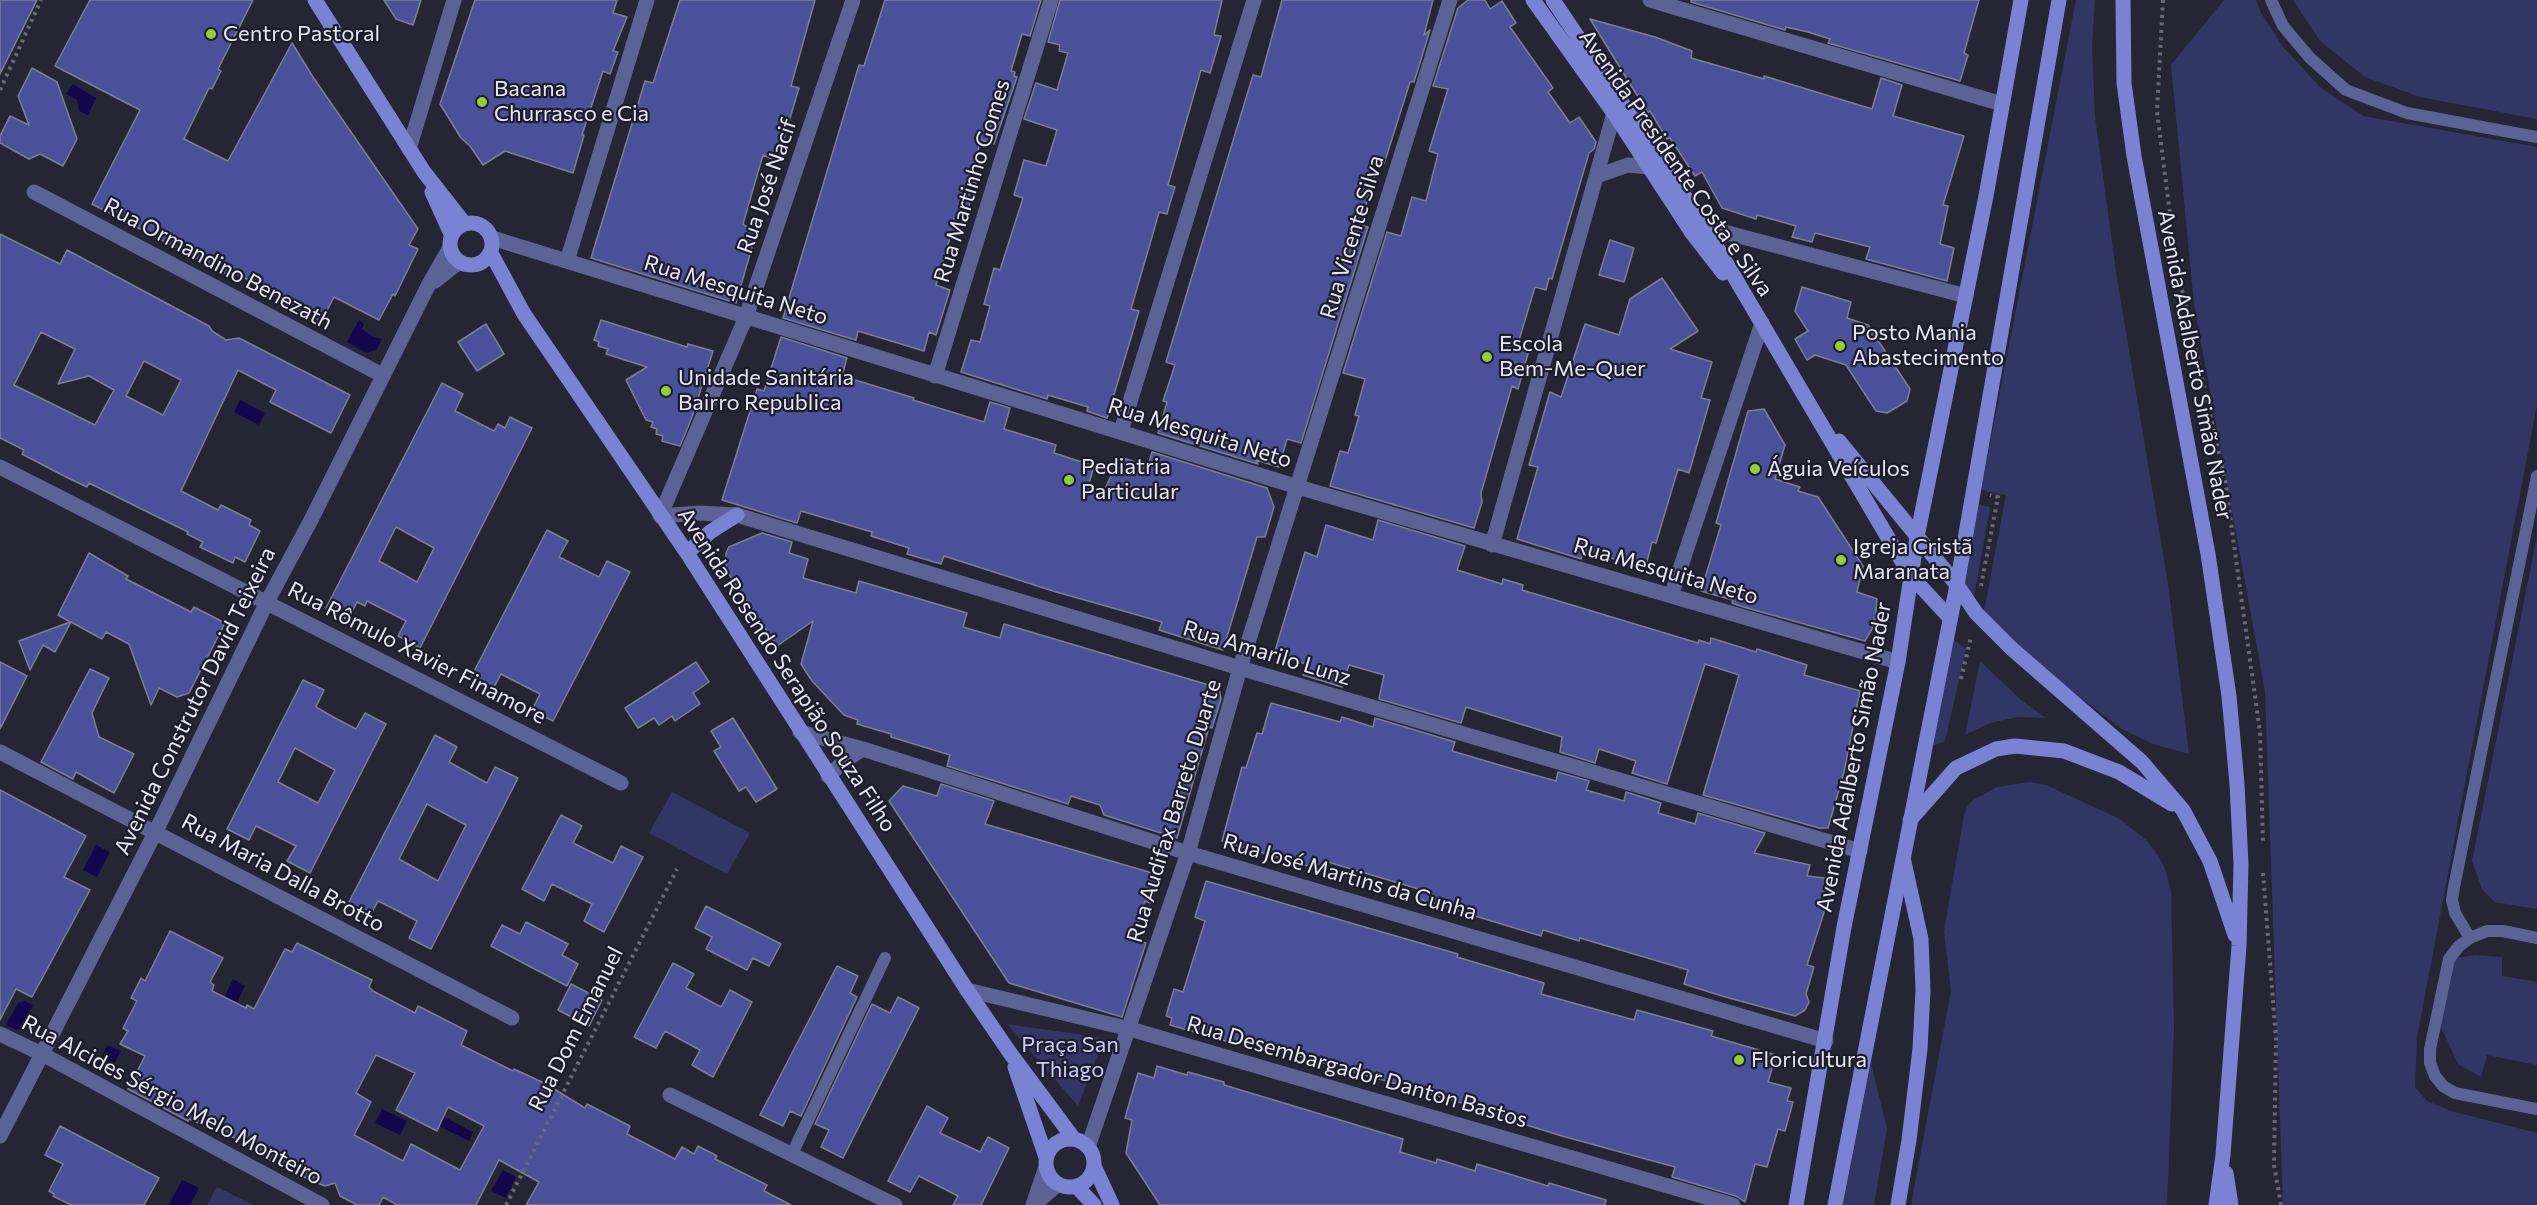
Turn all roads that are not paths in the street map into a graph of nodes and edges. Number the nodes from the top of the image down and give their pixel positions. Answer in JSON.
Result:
{"nodes":[{"id":1,"x":315,"y":0,"type":"edge"},
{"id":2,"x":454,"y":0,"type":"edge"},
{"id":3,"x":646,"y":0,"type":"edge"},
{"id":4,"x":853,"y":0,"type":"edge"},
{"id":5,"x":1051,"y":0,"type":"edge"},
{"id":6,"x":1254,"y":0,"type":"edge"},
{"id":7,"x":1450,"y":0,"type":"edge"},
{"id":8,"x":1533,"y":0,"type":"edge"},
{"id":9,"x":1553,"y":0,"type":"edge"},
{"id":10,"x":1650,"y":0,"type":"edge"},
{"id":11,"x":2021,"y":0,"type":"edge"},
{"id":12,"x":2059,"y":0,"type":"edge"},
{"id":13,"x":2123,"y":0,"type":"edge"},
{"id":14,"x":2271,"y":0,"type":"edge"},
{"id":15,"x":1618,"y":97,"type":"junction"},
{"id":16,"x":2002,"y":104,"type":"junction"},
{"id":17,"x":1615,"y":115,"type":"junction"},
{"id":18,"x":2537,"y":137,"type":"edge"},
{"id":19,"x":409,"y":149,"type":"junction"},
{"id":20,"x":1649,"y":167,"type":"junction"},
{"id":21,"x":424,"y":172,"type":"junction"},
{"id":22,"x":1597,"y":176,"type":"junction"},
{"id":23,"x":34,"y":192,"type":"dead end"},
{"id":24,"x":464,"y":223,"type":"junction"},
{"id":25,"x":1705,"y":226,"type":"junction"},
{"id":26,"x":450,"y":242,"type":"junction"},
{"id":27,"x":488,"y":251,"type":"junction"},
{"id":28,"x":567,"y":261,"type":"junction"},
{"id":29,"x":459,"y":262,"type":"junction"},
{"id":30,"x":428,"y":286,"type":"junction"},
{"id":31,"x":1966,"y":296,"type":"junction"},
{"id":32,"x":746,"y":317,"type":"junction"},
{"id":33,"x":1762,"y":323,"type":"junction"},
{"id":34,"x":382,"y":375,"type":"junction"},
{"id":35,"x":935,"y":376,"type":"junction"},
{"id":36,"x":1804,"y":397,"type":"junction"},
{"id":37,"x":1121,"y":431,"type":"junction"},
{"id":38,"x":0,"y":467,"type":"edge"},
{"id":39,"x":2537,"y":476,"type":"edge"},
{"id":40,"x":1298,"y":487,"type":"junction"},
{"id":41,"x":737,"y":515,"type":"junction"},
{"id":42,"x":660,"y":516,"type":"junction"},
{"id":43,"x":1917,"y":537,"type":"junction"},
{"id":44,"x":1492,"y":545,"type":"junction"},
{"id":45,"x":687,"y":553,"type":"junction"},
{"id":46,"x":1910,"y":575,"type":"junction"},
{"id":47,"x":1957,"y":585,"type":"junction"},
{"id":48,"x":1671,"y":596,"type":"junction"},
{"id":49,"x":267,"y":602,"type":"junction"},
{"id":50,"x":1950,"y":618,"type":"junction"},
{"id":51,"x":1898,"y":662,"type":"junction"},
{"id":52,"x":1240,"y":668,"type":"junction"},
{"id":53,"x":800,"y":732,"type":"junction"},
{"id":54,"x":863,"y":749,"type":"junction"},
{"id":55,"x":0,"y":752,"type":"edge"},
{"id":56,"x":828,"y":776,"type":"junction"},
{"id":57,"x":621,"y":783,"type":"dead end"},
{"id":58,"x":2183,"y":810,"type":"junction"},
{"id":59,"x":1909,"y":821,"type":"junction"},
{"id":60,"x":156,"y":831,"type":"junction"},
{"id":61,"x":1860,"y":851,"type":"junction"},
{"id":62,"x":1188,"y":853,"type":"junction"},
{"id":63,"x":1902,"y":856,"type":"junction"},
{"id":64,"x":2470,"y":938,"type":"junction"},
{"id":65,"x":2537,"y":938,"type":"edge"},
{"id":66,"x":2239,"y":946,"type":"junction"},
{"id":67,"x":885,"y":958,"type":"dead end"},
{"id":68,"x":967,"y":990,"type":"junction"},
{"id":69,"x":512,"y":1018,"type":"dead end"},
{"id":70,"x":1130,"y":1029,"type":"junction"},
{"id":71,"x":0,"y":1034,"type":"edge"},
{"id":72,"x":1826,"y":1041,"type":"junction"},
{"id":73,"x":1010,"y":1053,"type":"junction"},
{"id":74,"x":42,"y":1054,"type":"junction"},
{"id":75,"x":670,"y":1095,"type":"dead end"},
{"id":76,"x":2537,"y":1109,"type":"edge"},
{"id":77,"x":0,"y":1136,"type":"edge"},
{"id":78,"x":1074,"y":1139,"type":"junction"},
{"id":79,"x":1088,"y":1147,"type":"junction"},
{"id":80,"x":792,"y":1154,"type":"junction"},
{"id":81,"x":2223,"y":1155,"type":"junction"},
{"id":82,"x":1046,"y":1162,"type":"junction"},
{"id":83,"x":1094,"y":1166,"type":"junction"},
{"id":84,"x":1058,"y":1184,"type":"junction"},
{"id":85,"x":1076,"y":1186,"type":"junction"},
{"id":86,"x":322,"y":1205,"type":"edge"},
{"id":87,"x":895,"y":1205,"type":"edge"},
{"id":88,"x":1033,"y":1205,"type":"edge"},
{"id":89,"x":1094,"y":1205,"type":"edge"},
{"id":90,"x":1112,"y":1205,"type":"edge"},
{"id":91,"x":1733,"y":1205,"type":"edge"},
{"id":92,"x":1796,"y":1205,"type":"edge"},
{"id":93,"x":1835,"y":1205,"type":"edge"},
{"id":94,"x":1898,"y":1205,"type":"edge"},
{"id":95,"x":2216,"y":1205,"type":"edge"},
{"id":96,"x":2231,"y":1205,"type":"edge"}],
"edges":[{"from":1,"to":19,"type":"street"},
{"from":2,"to":19,"type":"street"},
{"from":3,"to":28,"type":"street"},
{"from":4,"to":32,"type":"street","name":"Rua José Nacif"},
{"from":5,"to":35,"type":"street","name":"Rua Martinho Gomes"},
{"from":6,"to":37,"type":"street"},
{"from":7,"to":40,"type":"street","name":"Rua Vicente Silva"},
{"from":8,"to":17,"type":"street","name":"Avenida Presidente Costa e Silva"},
{"from":9,"to":15,"type":"street","name":"Avenida Presidente Costa e Silva"},
{"from":10,"to":16,"type":"street"},
{"from":11,"to":16,"type":"street","name":"Avenida Adalberto Simão Nader"},
{"from":12,"to":47,"type":"street"},
{"from":13,"to":66,"type":"street","name":"Avenida Adalberto Simão Nader"},
{"from":14,"to":18,"type":"lane"},
{"from":15,"to":17,"type":"street"},
{"from":15,"to":25,"type":"street","name":"Avenida Presidente Costa e Silva"},
{"from":16,"to":31,"type":"street","name":"Avenida Adalberto Simão Nader"},
{"from":17,"to":20,"type":"street","name":"Avenida Presidente Costa e Silva"},
{"from":17,"to":22,"type":"street"},
{"from":19,"to":21,"type":"street"},
{"from":20,"to":22,"type":"street"},
{"from":20,"to":33,"type":"street","name":"Avenida Presidente Costa e Silva"},
{"from":21,"to":24,"type":"street"},
{"from":21,"to":26,"type":"street"},
{"from":22,"to":44,"type":"street"},
{"from":23,"to":34,"type":"street","name":"Rua Ormandino Benezath"},
{"from":24,"to":26,"type":"street"},
{"from":24,"to":27,"type":"street"},
{"from":25,"to":31,"type":"street"},
{"from":25,"to":33,"type":"street","name":"Avenida Presidente Costa e Silva"},
{"from":26,"to":29,"type":"street"},
{"from":26,"to":30,"type":"street","name":"Avenida Construtor David Teixeira"},
{"from":27,"to":28,"type":"street","name":"Rua Mesquita Neto"},
{"from":27,"to":29,"type":"street"},
{"from":27,"to":42,"type":"street","name":"Avenida Rosendo Serapião Souza Filho"},
{"from":28,"to":32,"type":"street","name":"Rua Mesquita Neto"},
{"from":29,"to":30,"type":"street","name":"Avenida Construtor David Teixeira"},
{"from":30,"to":34,"type":"street","name":"Avenida Construtor David Teixeira"},
{"from":31,"to":43,"type":"street","name":"Avenida Adalberto Simão Nader"},
{"from":32,"to":35,"type":"street","name":"Rua Mesquita Neto"},
{"from":32,"to":42,"type":"street","name":"Rua José Nacif"},
{"from":33,"to":36,"type":"street","name":"Avenida Presidente Costa e Silva"},
{"from":33,"to":48,"type":"street"},
{"from":34,"to":49,"type":"street","name":"Avenida Construtor David Teixeira"},
{"from":35,"to":37,"type":"street","name":"Rua Mesquita Neto"},
{"from":36,"to":43,"type":"street","name":"Avenida Presidente Costa e Silva"},
{"from":36,"to":46,"type":"street","name":"Avenida Presidente Costa e Silva"},
{"from":37,"to":40,"type":"street","name":"Rua Mesquita Neto"},
{"from":38,"to":49,"type":"street","name":"Rua Rômulo Xavier Finamore"},
{"from":39,"to":64,"type":"lane"},
{"from":40,"to":44,"type":"street","name":"Rua Mesquita Neto"},
{"from":40,"to":52,"type":"street","name":"Rua Audifax Barreto Duarte"},
{"from":41,"to":42,"type":"street","name":"Rua Amarilo Lunz"},
{"from":41,"to":45,"type":"street"},
{"from":41,"to":52,"type":"street","name":"Rua Amarilo Lunz"},
{"from":42,"to":45,"type":"street","name":"Avenida Rosendo Serapião Souza Filho"},
{"from":43,"to":46,"type":"street","name":"Avenida Adalberto Simão Nader"},
{"from":43,"to":47,"type":"street","name":"Avenida Presidente Costa e Silva"},
{"from":44,"to":48,"type":"street","name":"Rua Mesquita Neto"},
{"from":45,"to":53,"type":"street","name":"Avenida Rosendo Serapião Souza Filho"},
{"from":46,"to":50,"type":"street","name":"Avenida Presidente Costa e Silva"},
{"from":46,"to":51,"type":"street","name":"Avenida Adalberto Simão Nader"},
{"from":47,"to":50,"type":"street"},
{"from":47,"to":58,"type":"street","name":"Avenida Presidente Costa e Silva"},
{"from":48,"to":51,"type":"street","name":"Rua Mesquita Neto"},
{"from":49,"to":57,"type":"street","name":"Rua Rômulo Xavier Finamore"},
{"from":49,"to":60,"type":"street","name":"Avenida Construtor David Teixeira"},
{"from":50,"to":59,"type":"street"},
{"from":51,"to":61,"type":"street","name":"Avenida Adalberto Simão Nader"},
{"from":52,"to":61,"type":"street","name":"Rua Amarilo Lunz"},
{"from":52,"to":62,"type":"street","name":"Rua Audifax Barreto Duarte"},
{"from":53,"to":54,"type":"street","name":"Rua José Martins da Cunha"},
{"from":53,"to":56,"type":"street","name":"Avenida Rosendo Serapião Souza Filho"},
{"from":54,"to":56,"type":"street"},
{"from":54,"to":62,"type":"street","name":"Rua José Martins da Cunha"},
{"from":55,"to":60,"type":"street","name":"Rua Maria Dalla Brotto"},
{"from":56,"to":68,"type":"street","name":"Avenida Rosendo Serapião Souza Filho"},
{"from":58,"to":59,"type":"street"},
{"from":58,"to":66,"type":"street","name":"Avenida Presidente Costa e Silva"},
{"from":59,"to":63,"type":"street"},
{"from":60,"to":69,"type":"street","name":"Rua Maria Dalla Brotto"},
{"from":60,"to":74,"type":"street","name":"Avenida Construtor David Teixeira"},
{"from":61,"to":72,"type":"street","name":"Avenida Adalberto Simão Nader"},
{"from":62,"to":70,"type":"street","name":"Rua Audifax Barreto Duarte"},
{"from":62,"to":72,"type":"street","name":"Rua José Martins da Cunha"},
{"from":63,"to":93,"type":"street"},
{"from":63,"to":94,"type":"street"},
{"from":64,"to":65,"type":"lane"},
{"from":64,"to":76,"type":"lane"},
{"from":66,"to":81,"type":"street","name":"Avenida Adalberto Simão Nader"},
{"from":67,"to":80,"type":"lane"},
{"from":68,"to":70,"type":"street","name":"Rua Desembargador Danton Bastos"},
{"from":68,"to":73,"type":"street","name":"Avenida Rosendo Serapião Souza Filho"},
{"from":70,"to":79,"type":"street","name":"Rua Audifax Barreto Duarte"},
{"from":70,"to":91,"type":"street","name":"Rua Desembargador Danton Bastos"},
{"from":71,"to":74,"type":"street","name":"Rua Alcides Sérgio Melo Monteiro"},
{"from":72,"to":92,"type":"street","name":"Avenida Adalberto Simão Nader"},
{"from":73,"to":78,"type":"street","name":"Avenida Rosendo Serapião Souza Filho"},
{"from":73,"to":82,"type":"street","name":"Avenida Rosendo Serapião Souza Filho"},
{"from":74,"to":77,"type":"street","name":"Avenida Construtor David Teixeira"},
{"from":74,"to":86,"type":"street","name":"Rua Alcides Sérgio Melo Monteiro"},
{"from":75,"to":80,"type":"street"},
{"from":78,"to":79,"type":"street"},
{"from":78,"to":82,"type":"street"},
{"from":79,"to":83,"type":"street"},
{"from":80,"to":87,"type":"street"},
{"from":81,"to":95,"type":"street","name":"Avenida Adalberto Simão Nader"},
{"from":81,"to":96,"type":"street"},
{"from":82,"to":84,"type":"street"},
{"from":82,"to":88,"type":"street"},
{"from":83,"to":85,"type":"street"},
{"from":83,"to":90,"type":"street"},
{"from":84,"to":85,"type":"street"},
{"from":84,"to":88,"type":"street"},
{"from":85,"to":89,"type":"street"}]}
